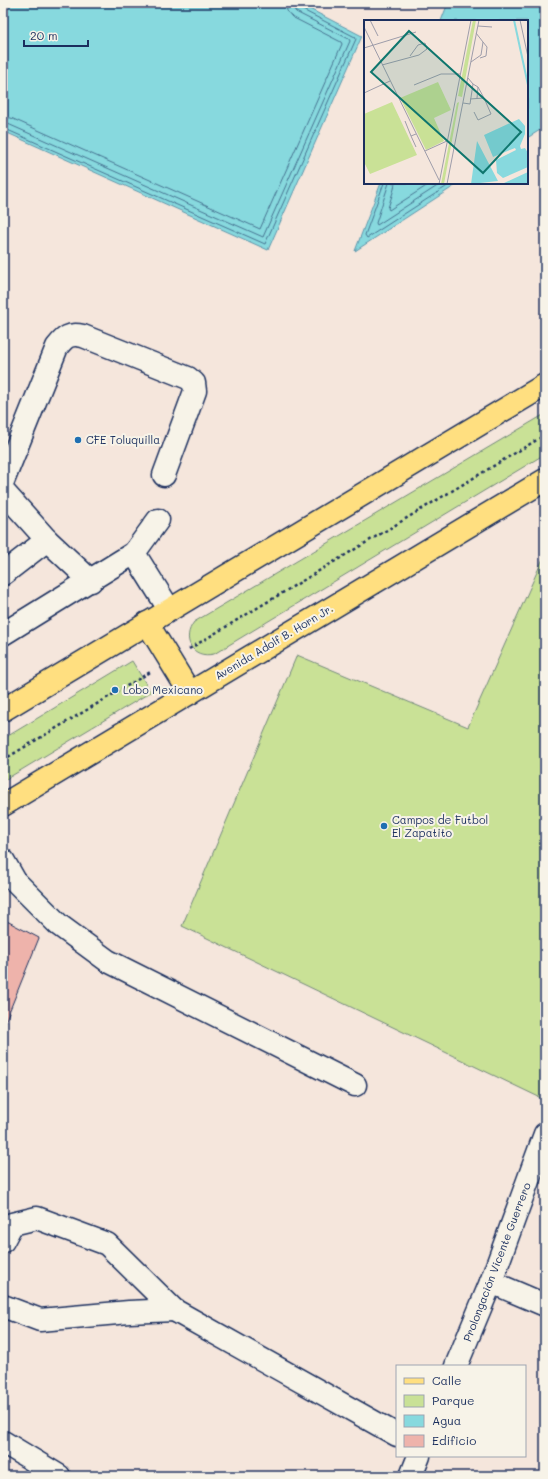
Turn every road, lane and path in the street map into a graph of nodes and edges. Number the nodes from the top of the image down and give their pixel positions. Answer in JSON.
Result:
{"nodes":[{"id":1,"x":545,"y":385,"type":"edge"},
{"id":2,"x":545,"y":435,"type":"edge"},
{"id":3,"x":164,"y":475,"type":"dead end"},
{"id":4,"x":545,"y":480,"type":"edge"},
{"id":5,"x":3,"y":481,"type":"edge"},
{"id":6,"x":3,"y":492,"type":"edge"},
{"id":7,"x":158,"y":520,"type":"dead end"},
{"id":8,"x":47,"y":540,"type":"junction"},
{"id":9,"x":134,"y":553,"type":"junction"},
{"id":10,"x":3,"y":574,"type":"edge"},
{"id":11,"x":91,"y":581,"type":"junction"},
{"id":12,"x":169,"y":609,"type":"junction"},
{"id":13,"x":147,"y":623,"type":"junction"},
{"id":14,"x":3,"y":634,"type":"edge"},
{"id":15,"x":169,"y":660,"type":"junction"},
{"id":16,"x":190,"y":693,"type":"junction"},
{"id":17,"x":3,"y":710,"type":"edge"},
{"id":18,"x":3,"y":760,"type":"edge"},
{"id":19,"x":3,"y":805,"type":"edge"},
{"id":20,"x":3,"y":860,"type":"edge"},
{"id":21,"x":355,"y":1085,"type":"dead end"},
{"id":22,"x":545,"y":1134,"type":"edge"},
{"id":23,"x":3,"y":1242,"type":"edge"},
{"id":24,"x":491,"y":1282,"type":"junction"},
{"id":25,"x":545,"y":1305,"type":"edge"},
{"id":26,"x":3,"y":1306,"type":"edge"},
{"id":27,"x":174,"y":1310,"type":"junction"},
{"id":28,"x":456,"y":1365,"type":"edge"},
{"id":29,"x":396,"y":1434,"type":"edge"},
{"id":30,"x":3,"y":1442,"type":"edge"},
{"id":31,"x":420,"y":1457,"type":"edge"},
{"id":32,"x":59,"y":1476,"type":"edge"},
{"id":33,"x":411,"y":1476,"type":"edge"}],
"edges":[{"from":1,"to":12,"type":"main road"},
{"from":2,"to":15,"type":"path"},
{"from":3,"to":5,"type":"street"},
{"from":4,"to":16,"type":"main road","name":"Avenida Adolf B. Horn Jr."},
{"from":6,"to":8,"type":"street"},
{"from":7,"to":9,"type":"street"},
{"from":8,"to":10,"type":"street"},
{"from":8,"to":11,"type":"street"},
{"from":9,"to":11,"type":"street"},
{"from":9,"to":12,"type":"street"},
{"from":11,"to":14,"type":"street"},
{"from":12,"to":13,"type":"main road"},
{"from":13,"to":15,"type":"main road"},
{"from":13,"to":17,"type":"main road"},
{"from":15,"to":16,"type":"main road"},
{"from":15,"to":18,"type":"path"},
{"from":16,"to":19,"type":"main road","name":"Avenida Adolf B. Horn Jr."},
{"from":20,"to":21,"type":"street"},
{"from":22,"to":24,"type":"street","name":"Prolongación Vicente Guerrero"},
{"from":23,"to":27,"type":"street"},
{"from":24,"to":25,"type":"street"},
{"from":24,"to":28,"type":"street","name":"Prolongación Vicente Guerrero"},
{"from":26,"to":27,"type":"street"},
{"from":27,"to":29,"type":"street"},
{"from":30,"to":32,"type":"street"},
{"from":31,"to":33,"type":"street"}]}
